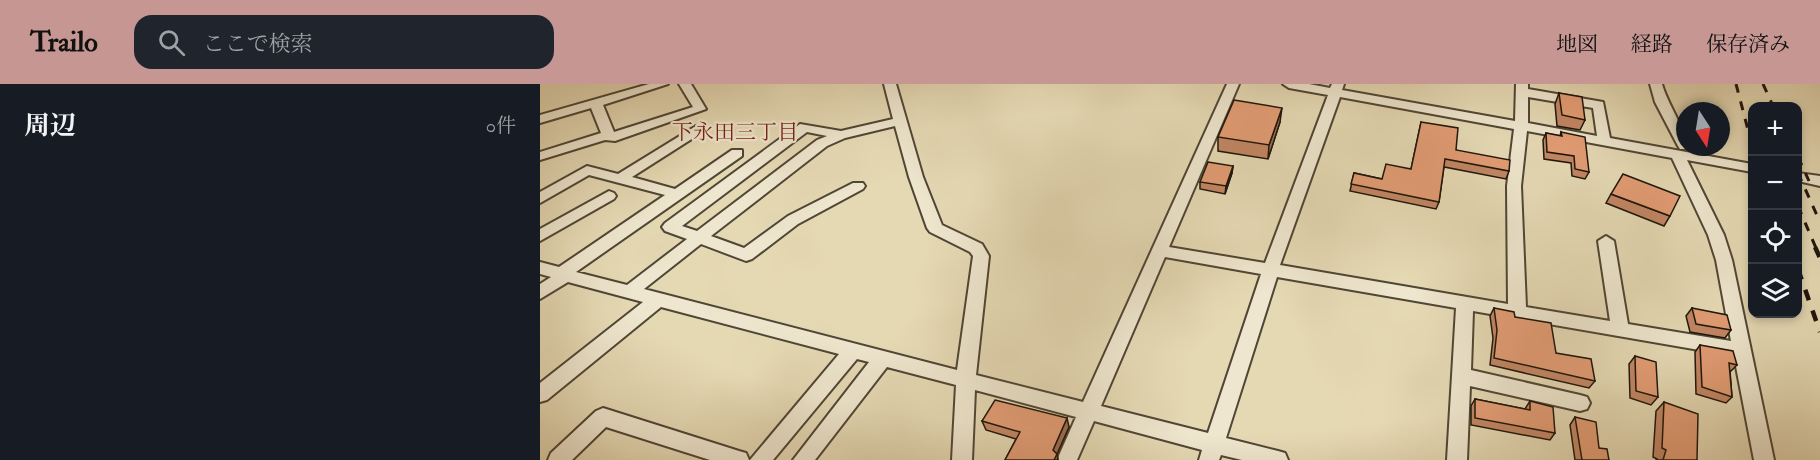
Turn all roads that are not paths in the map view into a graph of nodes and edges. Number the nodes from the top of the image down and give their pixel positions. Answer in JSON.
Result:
{"nodes":[{"id":1,"x":662,"y":84,"type":"edge"},
{"id":2,"x":685,"y":84,"type":"edge"},
{"id":3,"x":890,"y":84,"type":"edge"},
{"id":4,"x":1233,"y":84,"type":"edge"},
{"id":5,"x":1289,"y":84,"type":"edge"},
{"id":6,"x":1656,"y":84,"type":"edge"},
{"id":7,"x":1336,"y":88,"type":"edge"},
{"id":8,"x":1522,"y":88,"type":"edge"},
{"id":9,"x":596,"y":104,"type":"junction"},
{"id":10,"x":540,"y":119,"type":"edge"},
{"id":11,"x":901,"y":122,"type":"junction"},
{"id":12,"x":1521,"y":126,"type":"junction"},
{"id":13,"x":696,"y":130,"type":"dead end"},
{"id":14,"x":1676,"y":133,"type":"edge"},
{"id":15,"x":608,"y":135,"type":"junction"},
{"id":16,"x":841,"y":135,"type":"junction"},
{"id":17,"x":1604,"y":141,"type":"junction"},
{"id":18,"x":1676,"y":150,"type":"edge"},
{"id":19,"x":737,"y":153,"type":"dead end"},
{"id":20,"x":540,"y":156,"type":"edge"},
{"id":21,"x":1687,"y":156,"type":"edge"},
{"id":22,"x":1705,"y":156,"type":"edge"},
{"id":23,"x":762,"y":159,"type":"junction"},
{"id":24,"x":791,"y":167,"type":"junction"},
{"id":25,"x":1748,"y":167,"type":"edge"},
{"id":26,"x":1802,"y":178,"type":"edge"},
{"id":27,"x":620,"y":179,"type":"junction"},
{"id":28,"x":1820,"y":181,"type":"edge"},
{"id":29,"x":858,"y":186,"type":"dead end"},
{"id":30,"x":718,"y":192,"type":"junction"},
{"id":31,"x":678,"y":194,"type":"junction"},
{"id":32,"x":609,"y":196,"type":"dead end"},
{"id":33,"x":540,"y":198,"type":"edge"},
{"id":34,"x":749,"y":200,"type":"junction"},
{"id":35,"x":540,"y":237,"type":"edge"},
{"id":36,"x":700,"y":238,"type":"junction"},
{"id":37,"x":1606,"y":241,"type":"dead end"},
{"id":38,"x":1161,"y":251,"type":"junction"},
{"id":39,"x":540,"y":268,"type":"edge"},
{"id":40,"x":1271,"y":269,"type":"junction"},
{"id":41,"x":564,"y":275,"type":"junction"},
{"id":42,"x":629,"y":292,"type":"junction"},
{"id":43,"x":540,"y":293,"type":"edge"},
{"id":44,"x":657,"y":300,"type":"junction"},
{"id":45,"x":1465,"y":304,"type":"junction"},
{"id":46,"x":1517,"y":312,"type":"junction"},
{"id":47,"x":1620,"y":330,"type":"junction"},
{"id":48,"x":1741,"y":350,"type":"junction"},
{"id":49,"x":852,"y":352,"type":"junction"},
{"id":50,"x":882,"y":360,"type":"junction"},
{"id":51,"x":1462,"y":376,"type":"junction"},
{"id":52,"x":967,"y":382,"type":"junction"},
{"id":53,"x":540,"y":394,"type":"edge"},
{"id":54,"x":1580,"y":403,"type":"dead end"},
{"id":55,"x":1089,"y":410,"type":"junction"},
{"id":56,"x":1212,"y":452,"type":"edge"},
{"id":57,"x":558,"y":460,"type":"edge"},
{"id":58,"x":739,"y":460,"type":"edge"},
{"id":59,"x":760,"y":460,"type":"edge"},
{"id":60,"x":803,"y":460,"type":"edge"},
{"id":61,"x":962,"y":460,"type":"edge"},
{"id":62,"x":1067,"y":460,"type":"edge"},
{"id":63,"x":1278,"y":460,"type":"edge"},
{"id":64,"x":1457,"y":460,"type":"edge"},
{"id":65,"x":1764,"y":460,"type":"edge"}],
"edges":[{"from":1,"to":9,"type":"street"},
{"from":2,"to":15,"type":"street"},
{"from":3,"to":11,"type":"street"},
{"from":4,"to":38,"type":"street"},
{"from":5,"to":7,"type":"street"},
{"from":6,"to":14,"type":"street"},
{"from":7,"to":12,"type":"street"},
{"from":7,"to":40,"type":"street"},
{"from":8,"to":12,"type":"street"},
{"from":8,"to":17,"type":"street"},
{"from":9,"to":10,"type":"street"},
{"from":9,"to":15,"type":"street"},
{"from":11,"to":16,"type":"street"},
{"from":11,"to":52,"type":"street"},
{"from":12,"to":17,"type":"street"},
{"from":12,"to":46,"type":"street"},
{"from":13,"to":27,"type":"street"},
{"from":15,"to":20,"type":"street"},
{"from":16,"to":23,"type":"street"},
{"from":16,"to":24,"type":"street"},
{"from":17,"to":18,"type":"street"},
{"from":19,"to":31,"type":"street"},
{"from":21,"to":48,"type":"street"},
{"from":22,"to":25,"type":"street"},
{"from":23,"to":24,"type":"street"},
{"from":23,"to":30,"type":"street"},
{"from":24,"to":34,"type":"street"},
{"from":26,"to":28,"type":"street"},
{"from":27,"to":31,"type":"street"},
{"from":27,"to":33,"type":"street"},
{"from":29,"to":36,"type":"street"},
{"from":30,"to":34,"type":"street"},
{"from":30,"to":36,"type":"street"},
{"from":31,"to":41,"type":"street"},
{"from":32,"to":35,"type":"street"},
{"from":34,"to":36,"type":"street"},
{"from":36,"to":42,"type":"street"},
{"from":37,"to":47,"type":"street"},
{"from":38,"to":40,"type":"street"},
{"from":38,"to":55,"type":"street"},
{"from":39,"to":41,"type":"street"},
{"from":40,"to":45,"type":"street"},
{"from":40,"to":56,"type":"street"},
{"from":41,"to":42,"type":"street"},
{"from":41,"to":43,"type":"street"},
{"from":42,"to":44,"type":"street"},
{"from":44,"to":49,"type":"street"},
{"from":44,"to":53,"type":"street"},
{"from":45,"to":46,"type":"street"},
{"from":45,"to":51,"type":"street"},
{"from":46,"to":47,"type":"street"},
{"from":47,"to":48,"type":"street"},
{"from":48,"to":65,"type":"street"},
{"from":49,"to":50,"type":"street"},
{"from":49,"to":59,"type":"street"},
{"from":50,"to":52,"type":"street"},
{"from":50,"to":60,"type":"street"},
{"from":51,"to":54,"type":"street"},
{"from":51,"to":64,"type":"street"},
{"from":52,"to":55,"type":"street"},
{"from":52,"to":61,"type":"street"},
{"from":55,"to":56,"type":"street"},
{"from":55,"to":62,"type":"street"},
{"from":56,"to":63,"type":"street"},
{"from":57,"to":58,"type":"street"}]}
